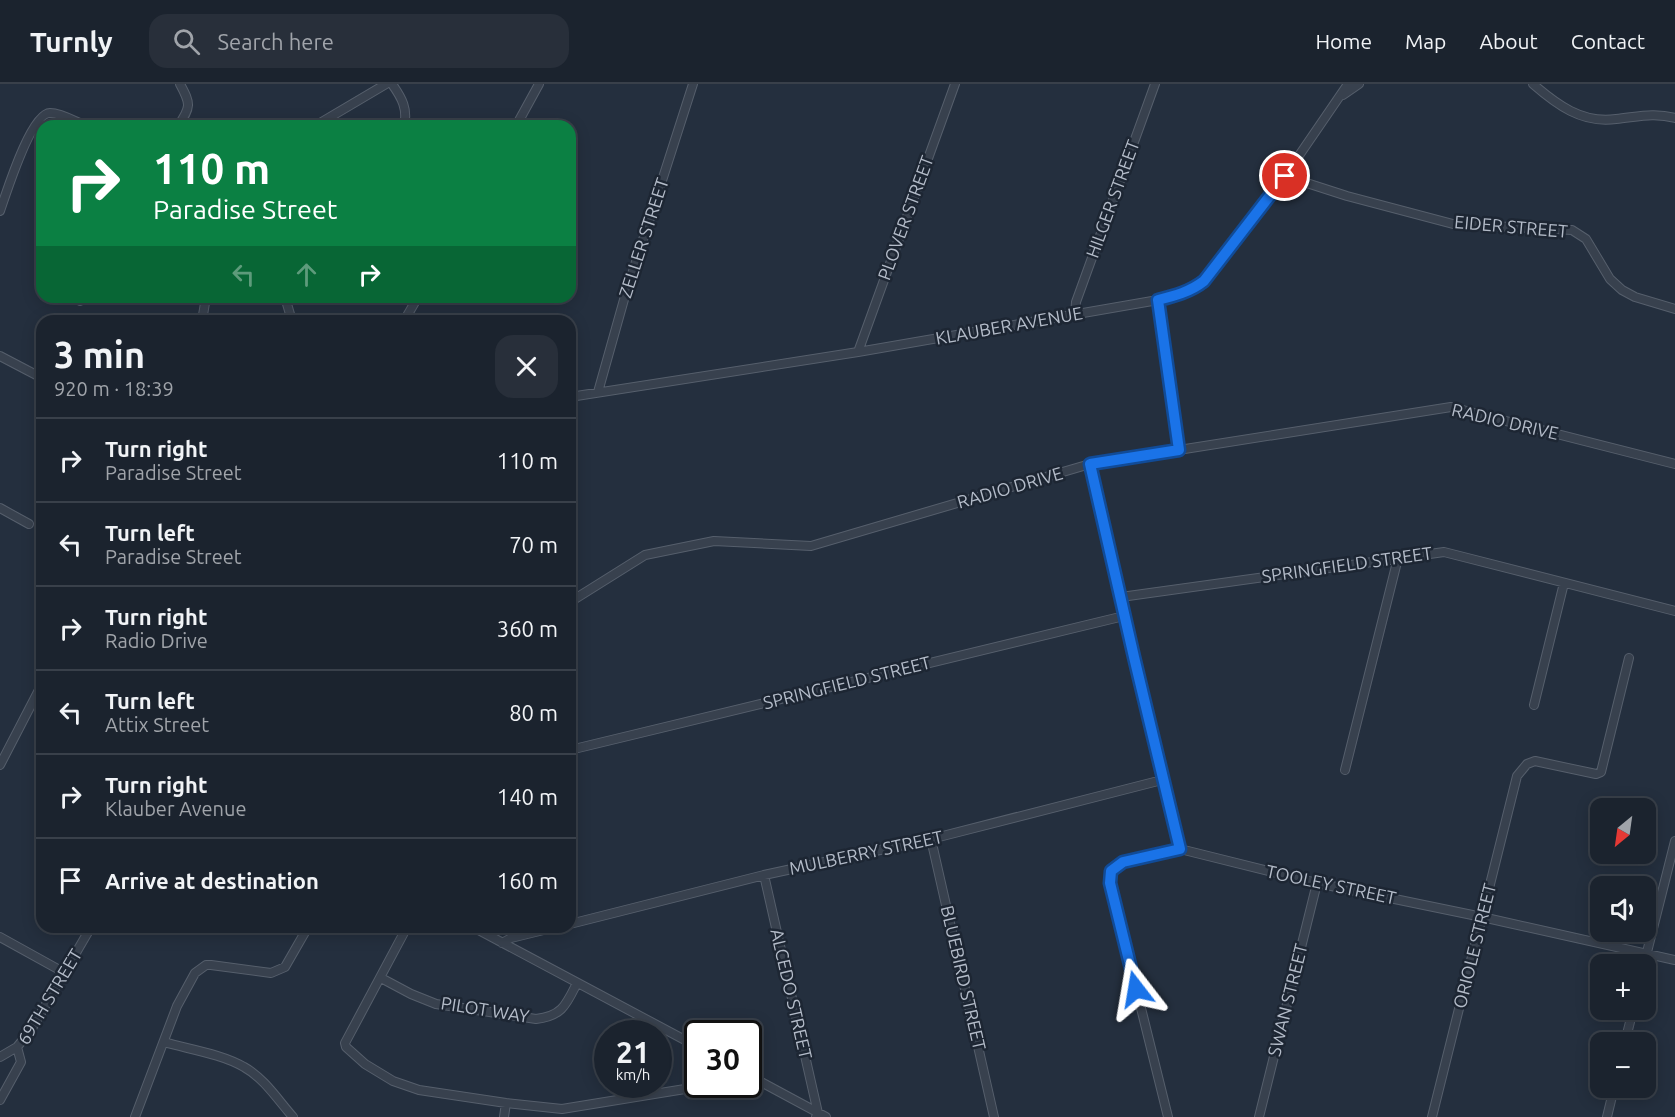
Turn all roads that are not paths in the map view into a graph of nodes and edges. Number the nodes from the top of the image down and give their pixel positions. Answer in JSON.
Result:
{"nodes":[{"id":1,"x":180,"y":84,"type":"edge"},
{"id":2,"x":386,"y":84,"type":"edge"},
{"id":3,"x":392,"y":84,"type":"edge"},
{"id":4,"x":540,"y":84,"type":"edge"},
{"id":5,"x":693,"y":84,"type":"edge"},
{"id":6,"x":955,"y":84,"type":"edge"},
{"id":7,"x":1155,"y":84,"type":"edge"},
{"id":8,"x":1348,"y":84,"type":"edge"},
{"id":9,"x":1359,"y":84,"type":"edge"},
{"id":10,"x":1533,"y":84,"type":"edge"},
{"id":11,"x":1331,"y":110,"type":"junction"},
{"id":12,"x":1675,"y":118,"type":"edge"},
{"id":13,"x":39,"y":120,"type":"edge"},
{"id":14,"x":69,"y":120,"type":"edge"},
{"id":15,"x":182,"y":120,"type":"edge"},
{"id":16,"x":325,"y":120,"type":"edge"},
{"id":17,"x":404,"y":120,"type":"edge"},
{"id":18,"x":519,"y":120,"type":"edge"},
{"id":19,"x":36,"y":125,"type":"edge"},
{"id":20,"x":1285,"y":176,"type":"junction"},
{"id":21,"x":0,"y":212,"type":"edge"},
{"id":22,"x":1158,"y":300,"type":"junction"},
{"id":23,"x":1675,"y":309,"type":"edge"},
{"id":24,"x":1075,"y":315,"type":"junction"},
{"id":25,"x":858,"y":352,"type":"junction"},
{"id":26,"x":0,"y":356,"type":"edge"},
{"id":27,"x":36,"y":375,"type":"edge"},
{"id":28,"x":598,"y":392,"type":"junction"},
{"id":29,"x":576,"y":396,"type":"edge"},
{"id":30,"x":1179,"y":450,"type":"junction"},
{"id":31,"x":1090,"y":464,"type":"junction"},
{"id":32,"x":1675,"y":464,"type":"edge"},
{"id":33,"x":0,"y":508,"type":"edge"},
{"id":34,"x":29,"y":524,"type":"dead end"},
{"id":35,"x":1398,"y":558,"type":"junction"},
{"id":36,"x":1564,"y":583,"type":"junction"},
{"id":37,"x":1121,"y":597,"type":"junction"},
{"id":38,"x":576,"y":598,"type":"edge"},
{"id":39,"x":1675,"y":611,"type":"edge"},
{"id":40,"x":1124,"y":616,"type":"junction"},
{"id":41,"x":1629,"y":658,"type":"dead end"},
{"id":42,"x":36,"y":696,"type":"edge"},
{"id":43,"x":1534,"y":705,"type":"dead end"},
{"id":44,"x":576,"y":749,"type":"edge"},
{"id":45,"x":0,"y":765,"type":"edge"},
{"id":46,"x":1345,"y":770,"type":"dead end"},
{"id":47,"x":1162,"y":780,"type":"junction"},
{"id":48,"x":931,"y":839,"type":"junction"},
{"id":49,"x":1675,"y":841,"type":"edge"},
{"id":50,"x":1180,"y":849,"type":"junction"},
{"id":51,"x":764,"y":875,"type":"junction"},
{"id":52,"x":1317,"y":883,"type":"junction"},
{"id":53,"x":1482,"y":917,"type":"junction"},
{"id":54,"x":576,"y":922,"type":"edge"},
{"id":55,"x":88,"y":933,"type":"edge"},
{"id":56,"x":305,"y":933,"type":"edge"},
{"id":57,"x":404,"y":933,"type":"edge"},
{"id":58,"x":484,"y":933,"type":"edge"},
{"id":59,"x":532,"y":933,"type":"edge"},
{"id":60,"x":0,"y":938,"type":"edge"},
{"id":61,"x":502,"y":943,"type":"junction"},
{"id":62,"x":1647,"y":953,"type":"junction"},
{"id":63,"x":1675,"y":960,"type":"edge"},
{"id":64,"x":65,"y":973,"type":"junction"},
{"id":65,"x":381,"y":978,"type":"junction"},
{"id":66,"x":577,"y":983,"type":"junction"},
{"id":67,"x":684,"y":1040,"type":"edge"},
{"id":68,"x":164,"y":1042,"type":"junction"},
{"id":69,"x":17,"y":1047,"type":"junction"},
{"id":70,"x":0,"y":1057,"type":"edge"},
{"id":71,"x":762,"y":1083,"type":"edge"},
{"id":72,"x":684,"y":1089,"type":"edge"},
{"id":73,"x":1612,"y":1098,"type":"edge"},
{"id":74,"x":0,"y":1100,"type":"edge"},
{"id":75,"x":506,"y":1103,"type":"junction"},
{"id":76,"x":817,"y":1115,"type":"edge"},
{"id":77,"x":135,"y":1117,"type":"edge"},
{"id":78,"x":293,"y":1117,"type":"edge"},
{"id":79,"x":504,"y":1117,"type":"edge"},
{"id":80,"x":826,"y":1117,"type":"edge"},
{"id":81,"x":994,"y":1117,"type":"edge"},
{"id":82,"x":1168,"y":1117,"type":"edge"},
{"id":83,"x":1258,"y":1117,"type":"edge"},
{"id":84,"x":1432,"y":1117,"type":"edge"},
{"id":85,"x":1607,"y":1117,"type":"edge"}],
"edges":[{"from":1,"to":15,"type":"street"},
{"from":2,"to":16,"type":"street"},
{"from":3,"to":17,"type":"street"},
{"from":4,"to":18,"type":"street"},
{"from":5,"to":28,"type":"street","name":"ZELLER STREET"},
{"from":6,"to":25,"type":"street","name":"PLOVER STREET"},
{"from":7,"to":24,"type":"street","name":"HILGER STREET"},
{"from":8,"to":11,"type":"street","name":"KLAUBER AVENUE"},
{"from":9,"to":11,"type":"street"},
{"from":10,"to":12,"type":"street"},
{"from":11,"to":20,"type":"street","name":"KLAUBER AVENUE"},
{"from":13,"to":14,"type":"street"},
{"from":19,"to":21,"type":"street"},
{"from":20,"to":22,"type":"street","name":"KLAUBER AVENUE"},
{"from":20,"to":23,"type":"street","name":"EIDER STREET"},
{"from":22,"to":24,"type":"street","name":"KLAUBER AVENUE"},
{"from":22,"to":30,"type":"street"},
{"from":24,"to":25,"type":"street","name":"KLAUBER AVENUE"},
{"from":25,"to":28,"type":"street","name":"KLAUBER AVENUE"},
{"from":26,"to":27,"type":"street"},
{"from":28,"to":29,"type":"street","name":"KLAUBER AVENUE"},
{"from":30,"to":31,"type":"street","name":"RADIO DRIVE"},
{"from":30,"to":32,"type":"street","name":"RADIO DRIVE"},
{"from":31,"to":37,"type":"street"},
{"from":31,"to":38,"type":"street","name":"RADIO DRIVE"},
{"from":33,"to":34,"type":"street"},
{"from":35,"to":36,"type":"street","name":"SPRINGFIELD STREET"},
{"from":35,"to":37,"type":"street","name":"SPRINGFIELD STREET"},
{"from":35,"to":46,"type":"street"},
{"from":36,"to":39,"type":"street","name":"SPRINGFIELD STREET"},
{"from":36,"to":43,"type":"street"},
{"from":37,"to":40,"type":"street"},
{"from":40,"to":44,"type":"street","name":"SPRINGFIELD STREET"},
{"from":40,"to":47,"type":"street"},
{"from":41,"to":53,"type":"street","name":"ORIOLE STREET"},
{"from":42,"to":45,"type":"street"},
{"from":47,"to":48,"type":"street","name":"MULBERRY STREET"},
{"from":47,"to":50,"type":"street"},
{"from":48,"to":51,"type":"street","name":"MULBERRY STREET"},
{"from":48,"to":81,"type":"street","name":"BLUEBIRD STREET"},
{"from":49,"to":62,"type":"street"},
{"from":50,"to":52,"type":"street","name":"TOOLEY STREET"},
{"from":50,"to":82,"type":"street"},
{"from":51,"to":54,"type":"street","name":"MULBERRY STREET"},
{"from":51,"to":76,"type":"street","name":"ALCEDO STREET"},
{"from":52,"to":53,"type":"street","name":"TOOLEY STREET"},
{"from":52,"to":83,"type":"street","name":"SWAN STREET"},
{"from":53,"to":62,"type":"street","name":"TOOLEY STREET"},
{"from":53,"to":84,"type":"street","name":"ORIOLE STREET"},
{"from":55,"to":64,"type":"street","name":"69TH STREET"},
{"from":56,"to":68,"type":"street"},
{"from":57,"to":65,"type":"street"},
{"from":58,"to":61,"type":"street"},
{"from":59,"to":61,"type":"street"},
{"from":60,"to":64,"type":"street"},
{"from":61,"to":66,"type":"street"},
{"from":62,"to":63,"type":"street"},
{"from":64,"to":69,"type":"street","name":"69TH STREET"},
{"from":65,"to":66,"type":"street","name":"PILOT WAY"},
{"from":65,"to":75,"type":"street"},
{"from":66,"to":67,"type":"street"},
{"from":68,"to":77,"type":"street"},
{"from":68,"to":78,"type":"street"},
{"from":69,"to":70,"type":"street"},
{"from":69,"to":74,"type":"street","name":"69TH STREET"},
{"from":71,"to":76,"type":"street"},
{"from":72,"to":75,"type":"street"},
{"from":73,"to":85,"type":"street"},
{"from":75,"to":79,"type":"street"},
{"from":76,"to":80,"type":"street"}]}
